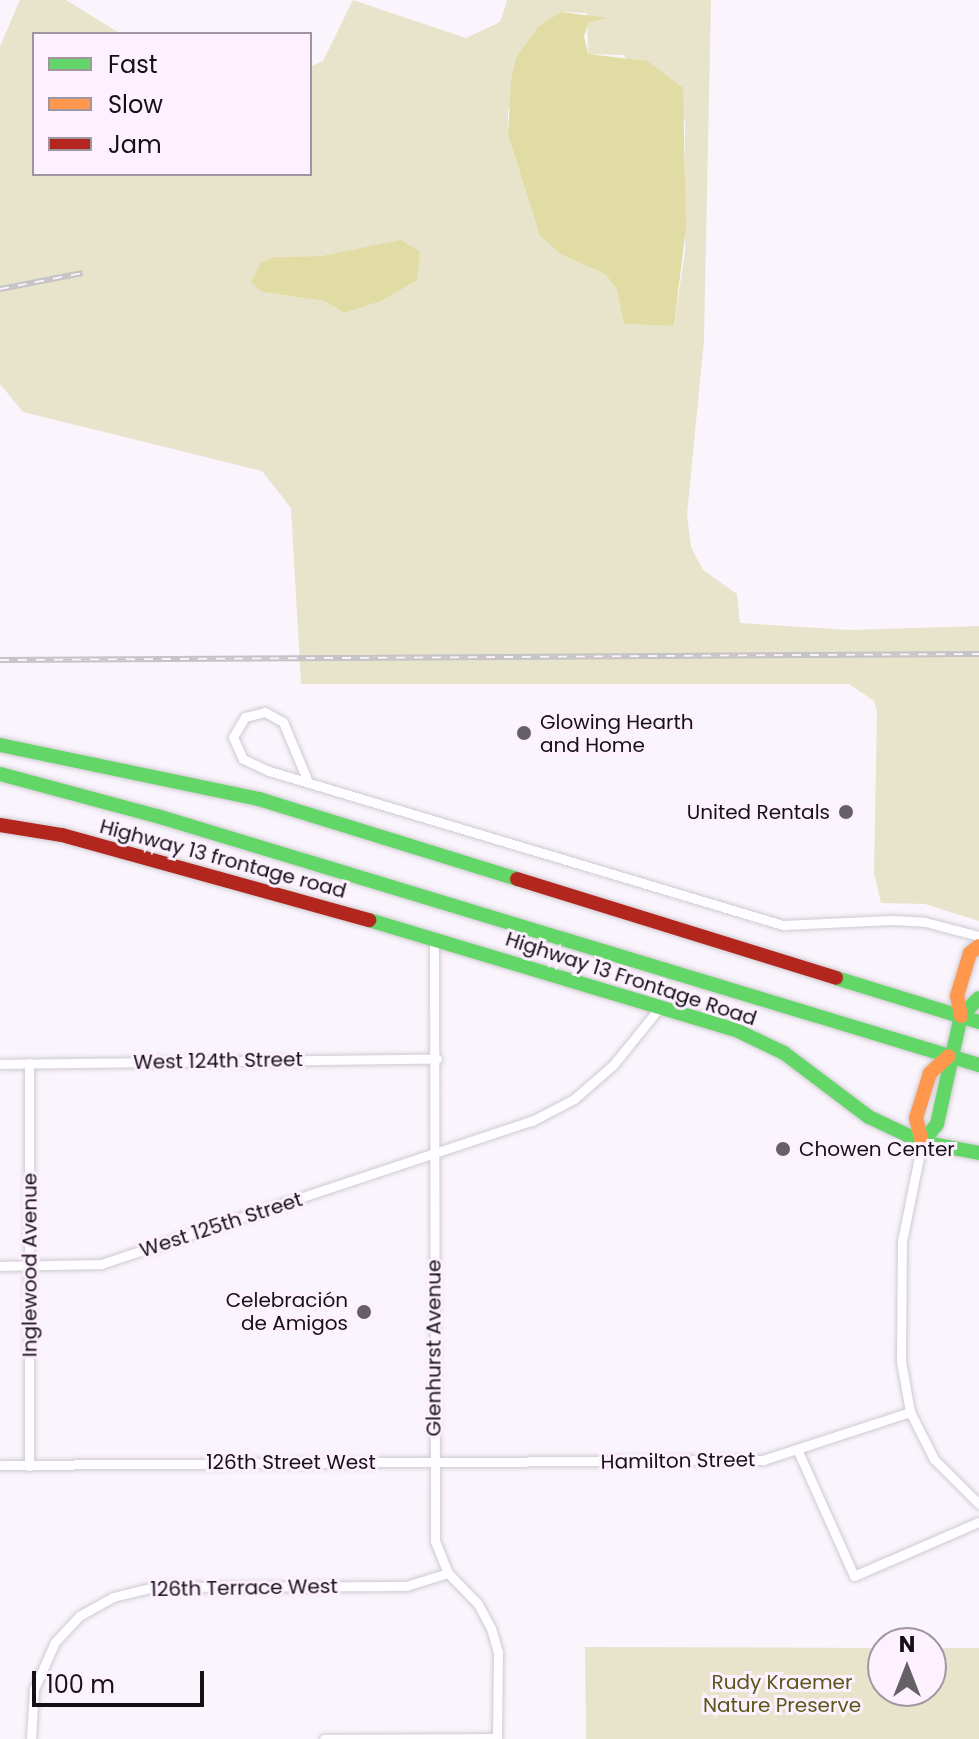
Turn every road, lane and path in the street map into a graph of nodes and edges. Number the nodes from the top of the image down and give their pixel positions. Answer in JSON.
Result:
{"nodes":[{"id":1,"x":0,"y":745,"type":"edge"},
{"id":2,"x":0,"y":774,"type":"edge"},
{"id":3,"x":308,"y":782,"type":"junction"},
{"id":4,"x":0,"y":825,"type":"edge"},
{"id":5,"x":979,"y":936,"type":"edge"},
{"id":6,"x":434,"y":938,"type":"junction"},
{"id":7,"x":979,"y":946,"type":"edge"},
{"id":8,"x":979,"y":998,"type":"edge"},
{"id":9,"x":661,"y":1006,"type":"junction"},
{"id":10,"x":961,"y":1016,"type":"junction"},
{"id":11,"x":979,"y":1022,"type":"edge"},
{"id":12,"x":949,"y":1056,"type":"junction"},
{"id":13,"x":437,"y":1059,"type":"junction"},
{"id":14,"x":29,"y":1063,"type":"junction"},
{"id":15,"x":0,"y":1064,"type":"edge"},
{"id":16,"x":979,"y":1065,"type":"edge"},
{"id":17,"x":922,"y":1142,"type":"junction"},
{"id":18,"x":979,"y":1153,"type":"edge"},
{"id":19,"x":436,"y":1154,"type":"junction"},
{"id":20,"x":29,"y":1265,"type":"junction"},
{"id":21,"x":0,"y":1266,"type":"edge"},
{"id":22,"x":910,"y":1412,"type":"junction"},
{"id":23,"x":797,"y":1449,"type":"junction"},
{"id":24,"x":434,"y":1462,"type":"junction"},
{"id":25,"x":582,"y":1462,"type":"joint"},
{"id":26,"x":0,"y":1465,"type":"edge"},
{"id":27,"x":29,"y":1466,"type":"junction"},
{"id":28,"x":979,"y":1504,"type":"edge"},
{"id":29,"x":979,"y":1522,"type":"edge"},
{"id":30,"x":448,"y":1573,"type":"junction"},
{"id":31,"x":31,"y":1739,"type":"edge"},
{"id":32,"x":324,"y":1739,"type":"edge"},
{"id":33,"x":497,"y":1739,"type":"edge"}],
"edges":[{"from":1,"to":10,"type":"main road"},
{"from":2,"to":12,"type":"main road"},
{"from":3,"to":3,"type":"street"},
{"from":3,"to":5,"type":"street"},
{"from":4,"to":6,"type":"main road","name":"Highway 13 frontage road"},
{"from":6,"to":9,"type":"main road","name":"Highway 13 Frontage Road"},
{"from":6,"to":13,"type":"street","name":"Glenhurst Avenue"},
{"from":7,"to":10,"type":"main road"},
{"from":8,"to":10,"type":"main road"},
{"from":9,"to":17,"type":"main road","name":"Highway 13 Frontage Road"},
{"from":9,"to":19,"type":"street","name":"West 125th Street"},
{"from":10,"to":11,"type":"main road"},
{"from":10,"to":12,"type":"main road"},
{"from":12,"to":16,"type":"main road"},
{"from":12,"to":17,"type":"main road"},
{"from":12,"to":17,"type":"main road"},
{"from":13,"to":14,"type":"street","name":"West 124th Street"},
{"from":13,"to":19,"type":"street","name":"Glenhurst Avenue"},
{"from":14,"to":15,"type":"street","name":"West 124th Street"},
{"from":14,"to":20,"type":"street","name":"Inglewood Avenue"},
{"from":17,"to":18,"type":"main road","name":"Highway 13 Frontage Road"},
{"from":17,"to":22,"type":"street"},
{"from":19,"to":20,"type":"street","name":"West 125th Street"},
{"from":19,"to":24,"type":"street","name":"Glenhurst Avenue"},
{"from":20,"to":21,"type":"street","name":"West 125th Street"},
{"from":20,"to":27,"type":"street","name":"Inglewood Avenue"},
{"from":22,"to":23,"type":"street","name":"Hamilton Street"},
{"from":22,"to":28,"type":"street"},
{"from":23,"to":25,"type":"street","name":"Hamilton Street"},
{"from":23,"to":29,"type":"street"},
{"from":24,"to":25,"type":"street","name":"126th Street West"},
{"from":24,"to":27,"type":"street","name":"126th Street West"},
{"from":24,"to":30,"type":"street","name":"Glenhurst Avenue"},
{"from":26,"to":27,"type":"street","name":"126th Street West"},
{"from":30,"to":31,"type":"street","name":"126th Terrace West"},
{"from":30,"to":33,"type":"street","name":"Glenhurst Avenue"},
{"from":32,"to":33,"type":"street"}]}
